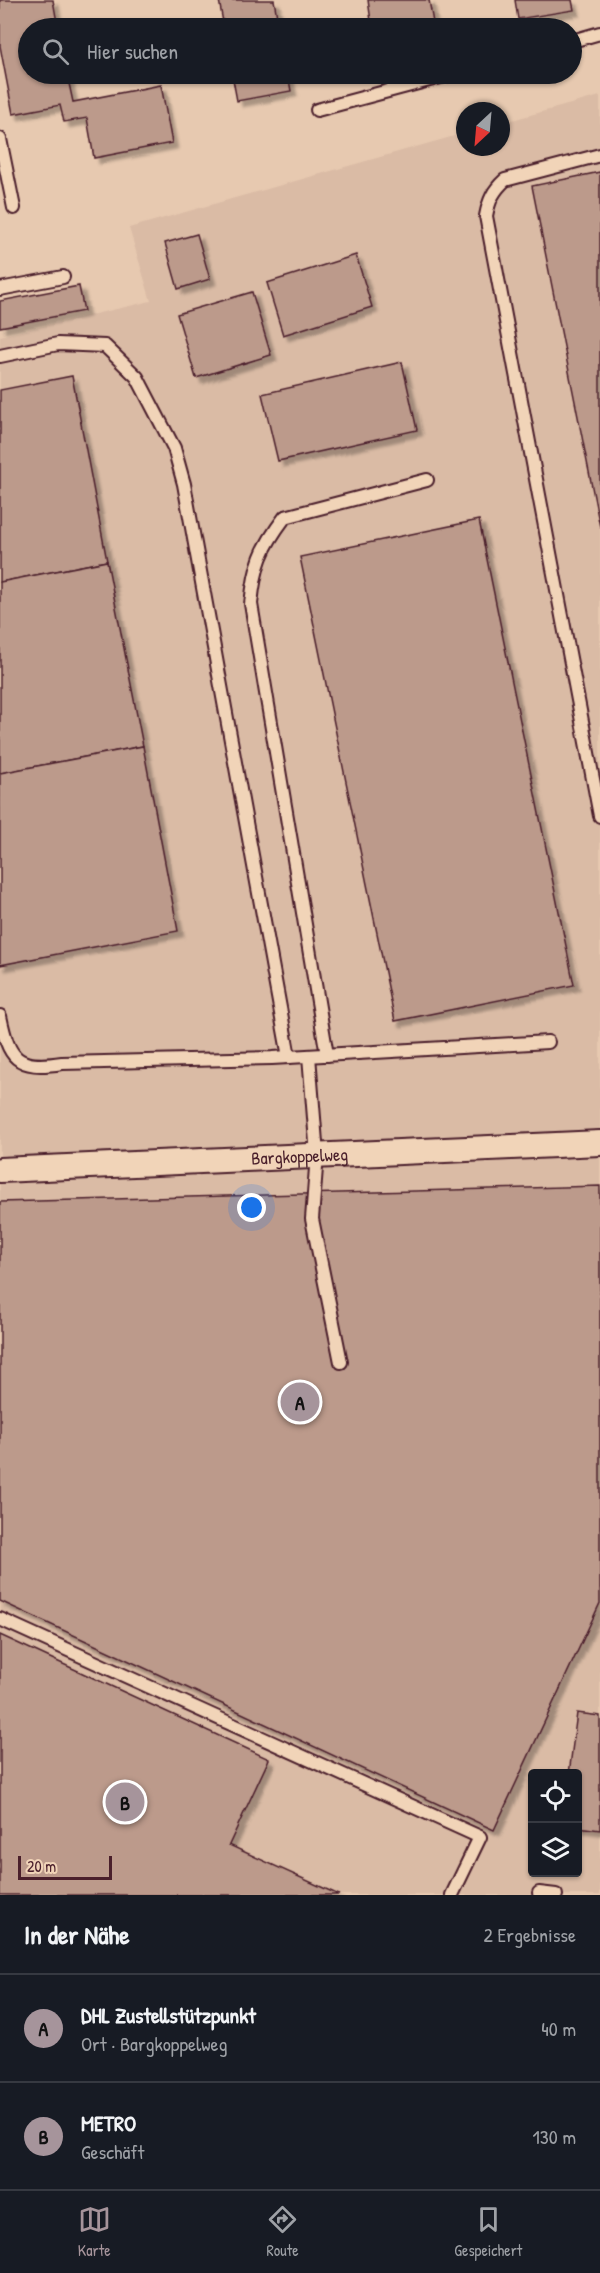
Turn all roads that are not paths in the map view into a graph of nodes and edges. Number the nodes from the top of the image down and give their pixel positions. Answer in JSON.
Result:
{"nodes":[{"id":1,"x":600,"y":33,"type":"edge"},
{"id":2,"x":582,"y":38,"type":"edge"},
{"id":3,"x":415,"y":84,"type":"edge"},
{"id":4,"x":316,"y":110,"type":"dead end"},
{"id":5,"x":0,"y":139,"type":"edge"},
{"id":6,"x":600,"y":155,"type":"edge"},
{"id":7,"x":14,"y":208,"type":"dead end"},
{"id":8,"x":63,"y":277,"type":"dead end"},
{"id":9,"x":0,"y":289,"type":"edge"},
{"id":10,"x":0,"y":356,"type":"edge"},
{"id":11,"x":427,"y":480,"type":"dead end"},
{"id":12,"x":600,"y":816,"type":"edge"},
{"id":13,"x":0,"y":1017,"type":"edge"},
{"id":14,"x":548,"y":1042,"type":"dead end"},
{"id":15,"x":327,"y":1055,"type":"junction"},
{"id":16,"x":309,"y":1056,"type":"junction"},
{"id":17,"x":289,"y":1057,"type":"junction"},
{"id":18,"x":600,"y":1143,"type":"edge"},
{"id":19,"x":317,"y":1155,"type":"junction"},
{"id":20,"x":0,"y":1170,"type":"edge"},
{"id":21,"x":341,"y":1362,"type":"dead end"},
{"id":22,"x":0,"y":1619,"type":"edge"},
{"id":23,"x":540,"y":1893,"type":"dead end"},
{"id":24,"x":452,"y":1895,"type":"edge"},
{"id":25,"x":556,"y":1895,"type":"edge"}],
"edges":[{"from":1,"to":2,"type":"lane"},
{"from":3,"to":4,"type":"lane"},
{"from":5,"to":7,"type":"lane"},
{"from":6,"to":12,"type":"lane"},
{"from":8,"to":9,"type":"lane"},
{"from":10,"to":17,"type":"lane"},
{"from":11,"to":15,"type":"lane"},
{"from":13,"to":17,"type":"lane"},
{"from":14,"to":15,"type":"lane"},
{"from":15,"to":16,"type":"lane"},
{"from":16,"to":17,"type":"lane"},
{"from":16,"to":19,"type":"lane"},
{"from":18,"to":19,"type":"street","name":"Bargkoppelweg"},
{"from":19,"to":20,"type":"street","name":"Bargkoppelweg"},
{"from":19,"to":21,"type":"lane"},
{"from":22,"to":24,"type":"lane"},
{"from":23,"to":25,"type":"lane"}]}
